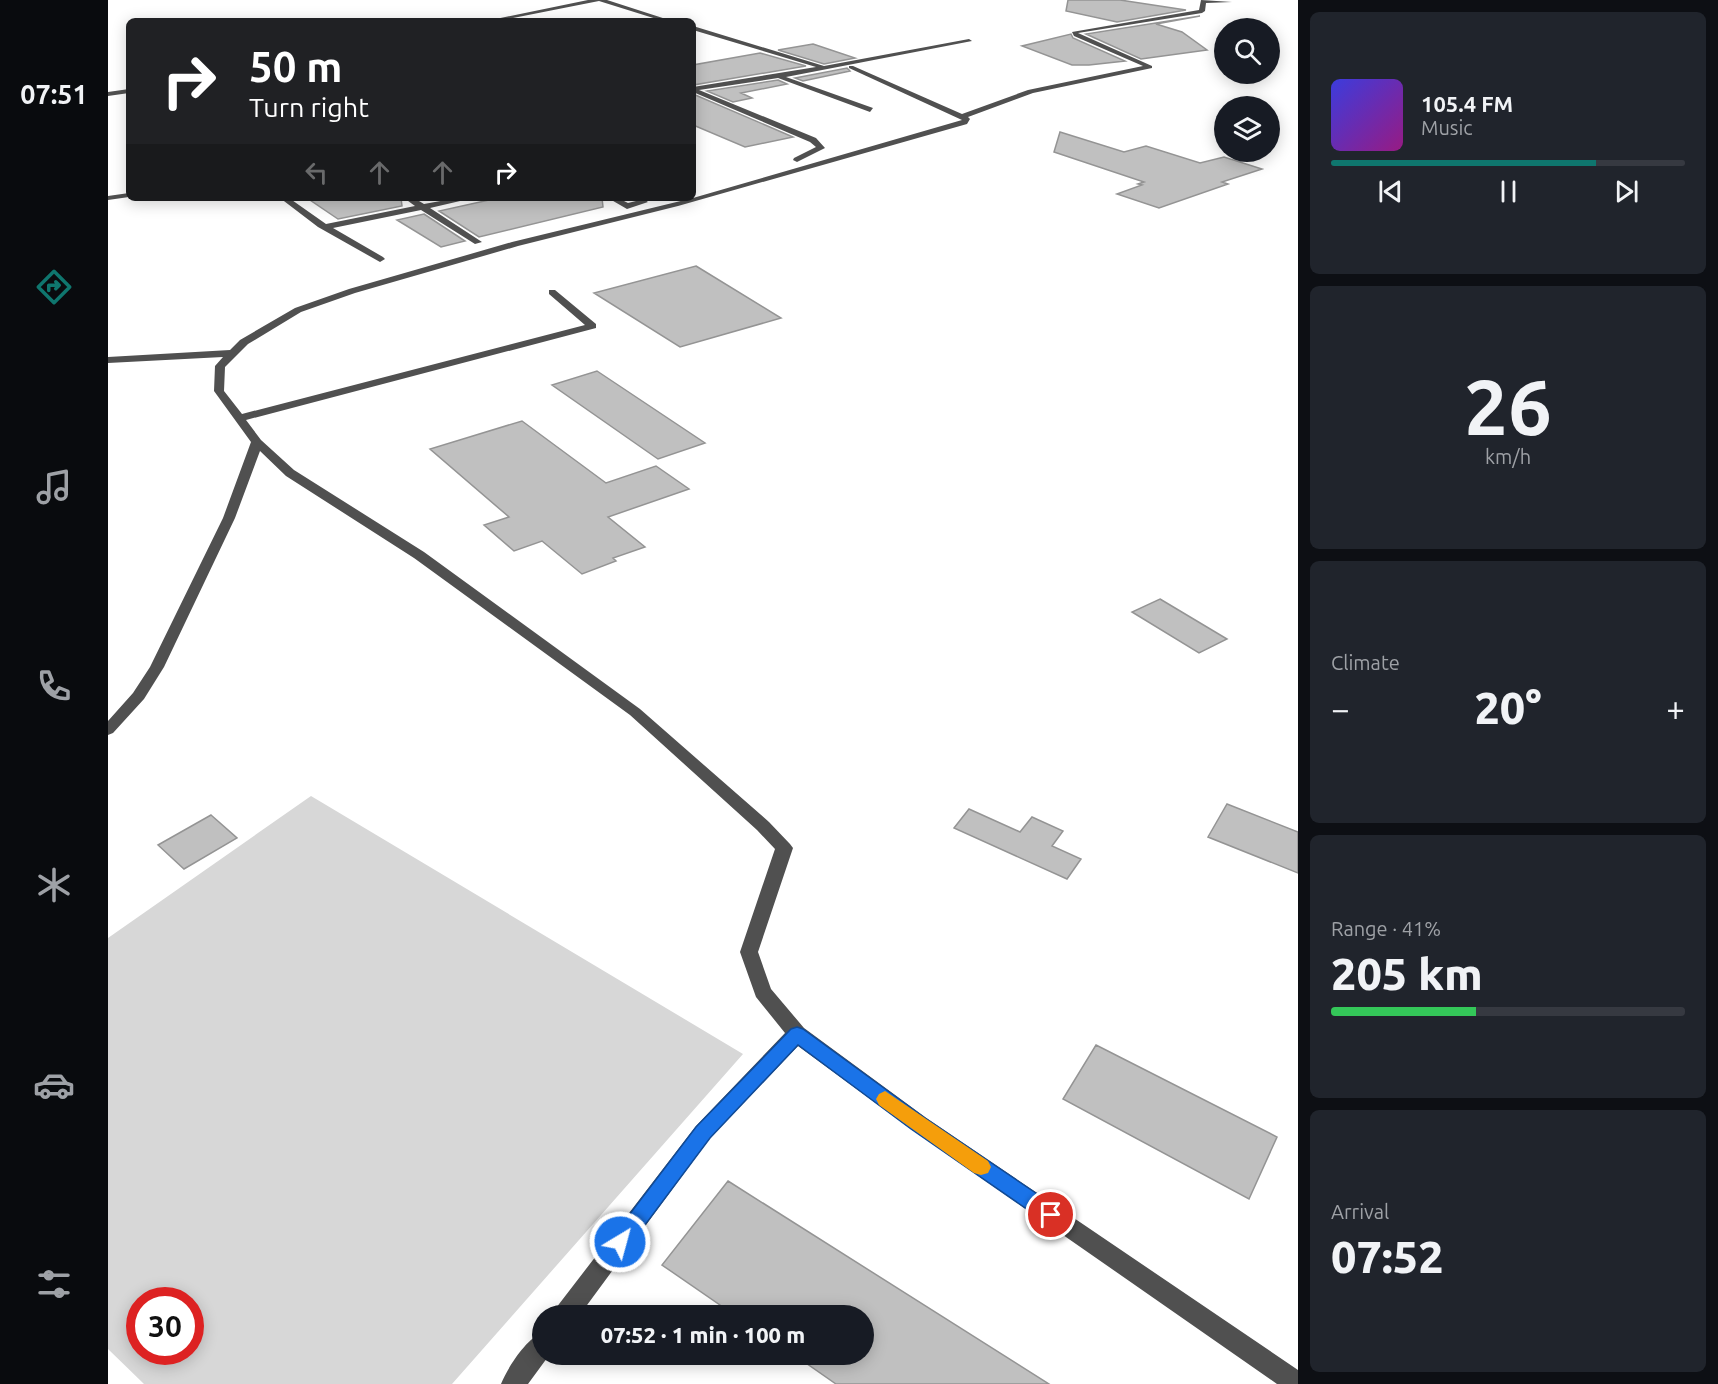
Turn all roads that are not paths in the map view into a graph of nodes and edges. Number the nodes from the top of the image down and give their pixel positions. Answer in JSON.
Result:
{"nodes":[{"id":1,"x":599,"y":0,"type":"edge"},
{"id":2,"x":1229,"y":2,"type":"dead end"},
{"id":3,"x":520,"y":14,"type":"junction"},
{"id":4,"x":502,"y":18,"type":"edge"},
{"id":5,"x":529,"y":18,"type":"edge"},
{"id":6,"x":659,"y":18,"type":"edge"},
{"id":7,"x":696,"y":29,"type":"edge"},
{"id":8,"x":969,"y":41,"type":"dead end"},
{"id":9,"x":851,"y":67,"type":"dead end"},
{"id":10,"x":825,"y":68,"type":"junction"},
{"id":11,"x":779,"y":76,"type":"junction"},
{"id":12,"x":696,"y":90,"type":"edge"},
{"id":13,"x":126,"y":91,"type":"edge"},
{"id":14,"x":696,"y":91,"type":"edge"},
{"id":15,"x":108,"y":94,"type":"edge"},
{"id":16,"x":870,"y":111,"type":"dead end"},
{"id":17,"x":962,"y":117,"type":"junction"},
{"id":18,"x":793,"y":161,"type":"dead end"},
{"id":19,"x":126,"y":195,"type":"edge"},
{"id":20,"x":108,"y":198,"type":"edge"},
{"id":21,"x":696,"y":198,"type":"edge"},
{"id":22,"x":288,"y":201,"type":"edge"},
{"id":23,"x":412,"y":201,"type":"edge"},
{"id":24,"x":455,"y":201,"type":"edge"},
{"id":25,"x":618,"y":201,"type":"edge"},
{"id":26,"x":647,"y":201,"type":"edge"},
{"id":27,"x":686,"y":201,"type":"edge"},
{"id":28,"x":422,"y":208,"type":"junction"},
{"id":29,"x":325,"y":227,"type":"junction"},
{"id":30,"x":478,"y":242,"type":"dead end"},
{"id":31,"x":380,"y":259,"type":"dead end"},
{"id":32,"x":552,"y":291,"type":"dead end"},
{"id":33,"x":233,"y":353,"type":"junction"},
{"id":34,"x":108,"y":360,"type":"edge"},
{"id":35,"x":239,"y":418,"type":"junction"},
{"id":36,"x":257,"y":442,"type":"junction"},
{"id":37,"x":108,"y":730,"type":"edge"},
{"id":38,"x":797,"y":1034,"type":"junction"},
{"id":39,"x":572,"y":1305,"type":"edge"},
{"id":40,"x":532,"y":1359,"type":"edge"},
{"id":41,"x":513,"y":1384,"type":"edge"},
{"id":42,"x":1298,"y":1384,"type":"edge"}],
"edges":[{"from":1,"to":3,"type":"street"},
{"from":1,"to":6,"type":"street"},
{"from":2,"to":17,"type":"street"},
{"from":3,"to":4,"type":"street"},
{"from":3,"to":5,"type":"street"},
{"from":7,"to":10,"type":"street"},
{"from":8,"to":10,"type":"street"},
{"from":9,"to":17,"type":"street"},
{"from":10,"to":11,"type":"street"},
{"from":11,"to":12,"type":"street"},
{"from":11,"to":16,"type":"street"},
{"from":13,"to":15,"type":"street"},
{"from":14,"to":18,"type":"street"},
{"from":17,"to":21,"type":"street"},
{"from":19,"to":20,"type":"street"},
{"from":22,"to":29,"type":"street"},
{"from":23,"to":28,"type":"street"},
{"from":24,"to":28,"type":"street"},
{"from":25,"to":26,"type":"street"},
{"from":27,"to":33,"type":"street"},
{"from":28,"to":29,"type":"street"},
{"from":28,"to":30,"type":"street"},
{"from":29,"to":31,"type":"street"},
{"from":32,"to":35,"type":"street"},
{"from":33,"to":34,"type":"street"},
{"from":33,"to":35,"type":"street"},
{"from":35,"to":36,"type":"street"},
{"from":36,"to":37,"type":"street"},
{"from":36,"to":38,"type":"street"},
{"from":38,"to":39,"type":"street"},
{"from":38,"to":42,"type":"street"},
{"from":40,"to":41,"type":"street"}]}
